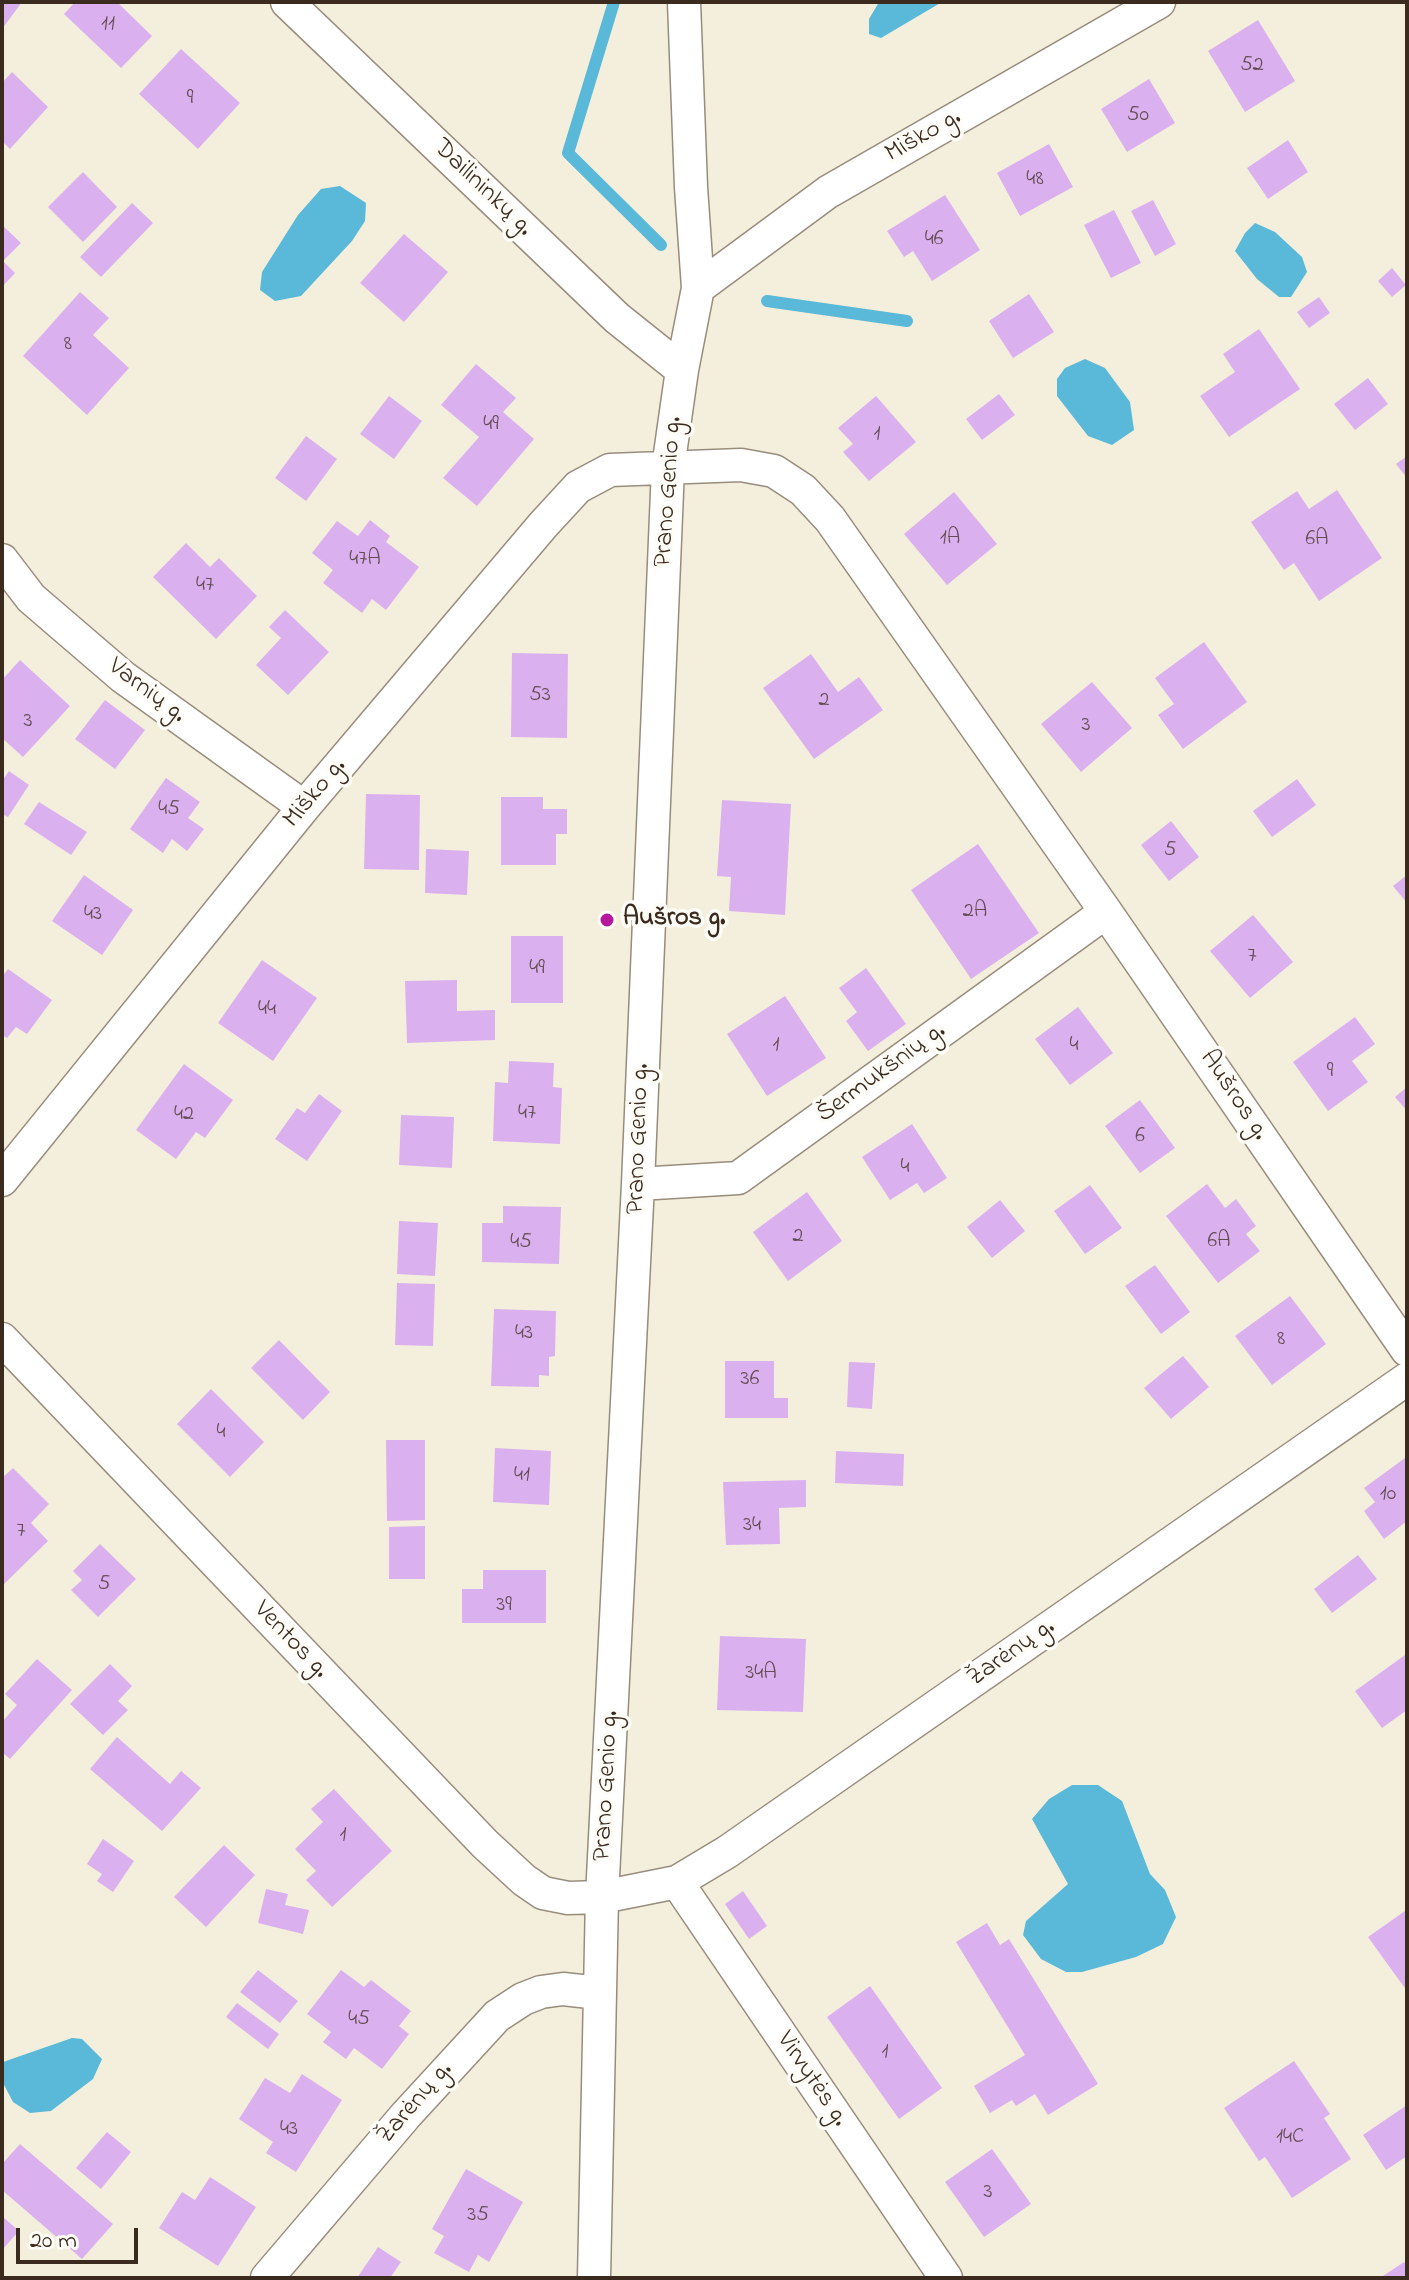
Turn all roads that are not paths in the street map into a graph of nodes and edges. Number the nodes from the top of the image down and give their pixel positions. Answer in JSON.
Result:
{"nodes":[{"id":1,"x":287,"y":2,"type":"edge"},
{"id":2,"x":684,"y":2,"type":"edge"},
{"id":3,"x":1159,"y":2,"type":"edge"},
{"id":4,"x":698,"y":288,"type":"junction"},
{"id":5,"x":682,"y":370,"type":"junction"},
{"id":6,"x":668,"y":468,"type":"junction"},
{"id":7,"x":2,"y":560,"type":"edge"},
{"id":8,"x":304,"y":807,"type":"junction"},
{"id":9,"x":1106,"y":912,"type":"junction"},
{"id":10,"x":2,"y":1180,"type":"edge"},
{"id":11,"x":638,"y":1184,"type":"junction"},
{"id":12,"x":2,"y":1339,"type":"edge"},
{"id":13,"x":1407,"y":1350,"type":"edge"},
{"id":14,"x":1407,"y":1379,"type":"edge"},
{"id":15,"x":677,"y":1882,"type":"junction"},
{"id":16,"x":602,"y":1897,"type":"junction"},
{"id":17,"x":599,"y":1993,"type":"junction"},
{"id":18,"x":267,"y":2278,"type":"edge"},
{"id":19,"x":594,"y":2278,"type":"edge"},
{"id":20,"x":946,"y":2278,"type":"edge"}],
"edges":[{"from":1,"to":5,"type":"street","name":"Dailininkų g."},
{"from":2,"to":4,"type":"street","name":"Prano Genio g."},
{"from":3,"to":4,"type":"street","name":"Miško g."},
{"from":4,"to":5,"type":"street","name":"Prano Genio g."},
{"from":5,"to":6,"type":"street","name":"Prano Genio g."},
{"from":6,"to":8,"type":"street","name":"Miško g."},
{"from":6,"to":9,"type":"street","name":"Aušros g."},
{"from":6,"to":11,"type":"street","name":"Prano Genio g."},
{"from":7,"to":8,"type":"street","name":"Varnių g."},
{"from":8,"to":10,"type":"street","name":"Miško g."},
{"from":9,"to":11,"type":"street","name":"Šermukšnių g."},
{"from":9,"to":13,"type":"street","name":"Aušros g."},
{"from":11,"to":16,"type":"street","name":"Prano Genio g."},
{"from":12,"to":16,"type":"street","name":"Ventos g."},
{"from":14,"to":15,"type":"street","name":"Žarėnų g."},
{"from":15,"to":16,"type":"street","name":"Žarėnų g."},
{"from":15,"to":20,"type":"street","name":"Virvytės g."},
{"from":16,"to":17,"type":"street","name":"Prano Genio g."},
{"from":17,"to":18,"type":"street","name":"Žarėnų g."},
{"from":17,"to":19,"type":"street","name":"Prano Genio g."}]}
